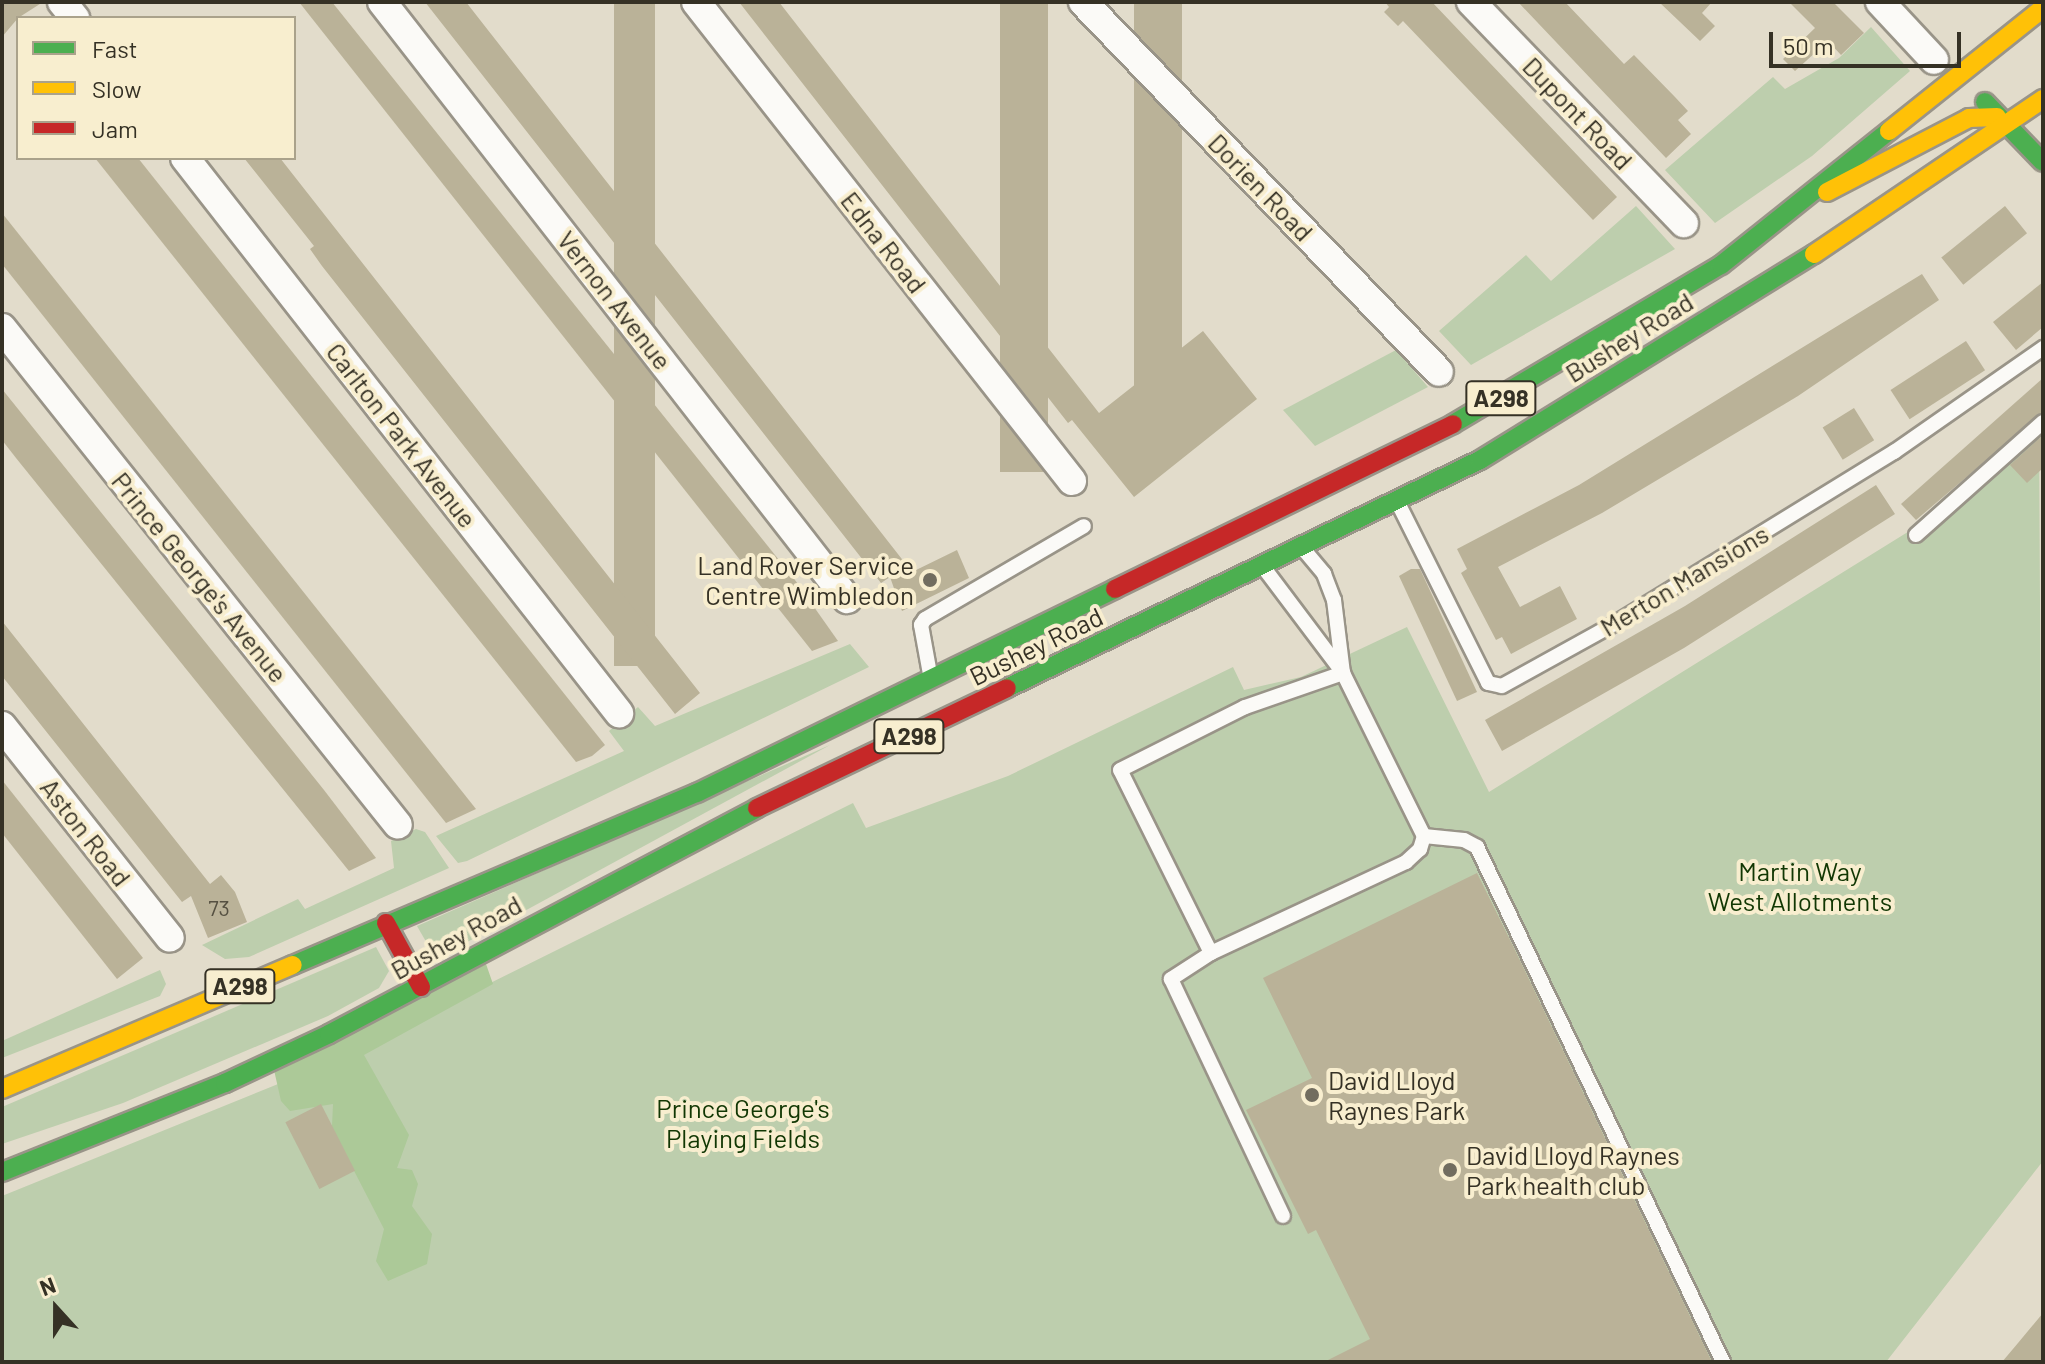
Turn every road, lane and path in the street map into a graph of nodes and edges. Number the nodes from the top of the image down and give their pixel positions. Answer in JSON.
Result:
{"nodes":[{"id":1,"x":382,"y":2,"type":"edge"},
{"id":2,"x":696,"y":2,"type":"edge"},
{"id":3,"x":1083,"y":2,"type":"edge"},
{"id":4,"x":1471,"y":2,"type":"edge"},
{"id":5,"x":1880,"y":2,"type":"edge"},
{"id":6,"x":2043,"y":8,"type":"edge"},
{"id":7,"x":1934,"y":60,"type":"dead end"},
{"id":8,"x":1967,"y":69,"type":"junction"},
{"id":9,"x":2043,"y":99,"type":"edge"},
{"id":10,"x":2002,"y":121,"type":"junction"},
{"id":11,"x":187,"y":160,"type":"edge"},
{"id":12,"x":2043,"y":162,"type":"edge"},
{"id":13,"x":1808,"y":199,"type":"junction"},
{"id":14,"x":1684,"y":223,"type":"dead end"},
{"id":15,"x":2,"y":328,"type":"edge"},
{"id":16,"x":2043,"y":348,"type":"edge"},
{"id":17,"x":1439,"y":372,"type":"dead end"},
{"id":18,"x":2043,"y":422,"type":"edge"},
{"id":19,"x":1072,"y":481,"type":"dead end"},
{"id":20,"x":1397,"y":502,"type":"junction"},
{"id":21,"x":1270,"y":510,"type":"junction"},
{"id":22,"x":1084,"y":526,"type":"dead end"},
{"id":23,"x":1916,"y":535,"type":"dead end"},
{"id":24,"x":1302,"y":547,"type":"junction"},
{"id":25,"x":1263,"y":567,"type":"junction"},
{"id":26,"x":847,"y":599,"type":"dead end"},
{"id":27,"x":1343,"y":673,"type":"junction"},
{"id":28,"x":931,"y":679,"type":"junction"},
{"id":29,"x":619,"y":713,"type":"dead end"},
{"id":30,"x":2,"y":726,"type":"edge"},
{"id":31,"x":398,"y":825,"type":"dead end"},
{"id":32,"x":1424,"y":836,"type":"junction"},
{"id":33,"x":386,"y":923,"type":"junction"},
{"id":34,"x":170,"y":938,"type":"dead end"},
{"id":35,"x":1211,"y":953,"type":"junction"},
{"id":36,"x":421,"y":987,"type":"junction"},
{"id":37,"x":2,"y":1089,"type":"edge"},
{"id":38,"x":5,"y":1170,"type":"edge"},
{"id":39,"x":1283,"y":1216,"type":"dead end"},
{"id":40,"x":1723,"y":1362,"type":"edge"}],
"edges":[{"from":1,"to":26,"type":"street","name":"Vernon Avenue"},
{"from":2,"to":19,"type":"street","name":"Edna Road"},
{"from":3,"to":17,"type":"street","name":"Dorien Road"},
{"from":4,"to":14,"type":"street","name":"Dupont Road"},
{"from":5,"to":7,"type":"street"},
{"from":6,"to":8,"type":"main road","name":"Bushey Road","number":"A298"},
{"from":8,"to":10,"type":"main road"},
{"from":8,"to":13,"type":"main road","name":"Bushey Road","number":"A298"},
{"from":9,"to":10,"type":"main road","name":"Bushey Road","number":"A298"},
{"from":10,"to":12,"type":"main road"},
{"from":10,"to":13,"type":"main road","name":"Bushey Road"},
{"from":10,"to":20,"type":"main road","name":"Bushey Road","number":"A298"},
{"from":11,"to":29,"type":"street","name":"Carlton Park Avenue"},
{"from":13,"to":21,"type":"main road","name":"Bushey Road","number":"A298"},
{"from":15,"to":31,"type":"street","name":"Prince George's Avenue"},
{"from":16,"to":20,"type":"lane","name":"Merton Mansions"},
{"from":18,"to":23,"type":"lane"},
{"from":20,"to":24,"type":"main road","name":"Bushey Road","number":"A298"},
{"from":21,"to":24,"type":"lane"},
{"from":21,"to":28,"type":"main road","name":"Bushey Road","number":"A298"},
{"from":22,"to":28,"type":"lane"},
{"from":24,"to":25,"type":"main road","name":"Bushey Road","number":"A298"},
{"from":24,"to":27,"type":"lane"},
{"from":25,"to":27,"type":"lane"},
{"from":25,"to":36,"type":"main road","name":"Bushey Road","number":"A298"},
{"from":27,"to":32,"type":"lane"},
{"from":27,"to":35,"type":"lane"},
{"from":28,"to":33,"type":"main road","name":"Bushey Road","number":"A298"},
{"from":30,"to":34,"type":"street","name":"Aston Road"},
{"from":32,"to":35,"type":"lane"},
{"from":32,"to":40,"type":"lane"},
{"from":33,"to":36,"type":"main road"},
{"from":33,"to":37,"type":"main road","name":"Bushey Road","number":"A298"},
{"from":35,"to":39,"type":"lane"},
{"from":36,"to":38,"type":"main road","name":"Bushey Road","number":"A298"}]}
